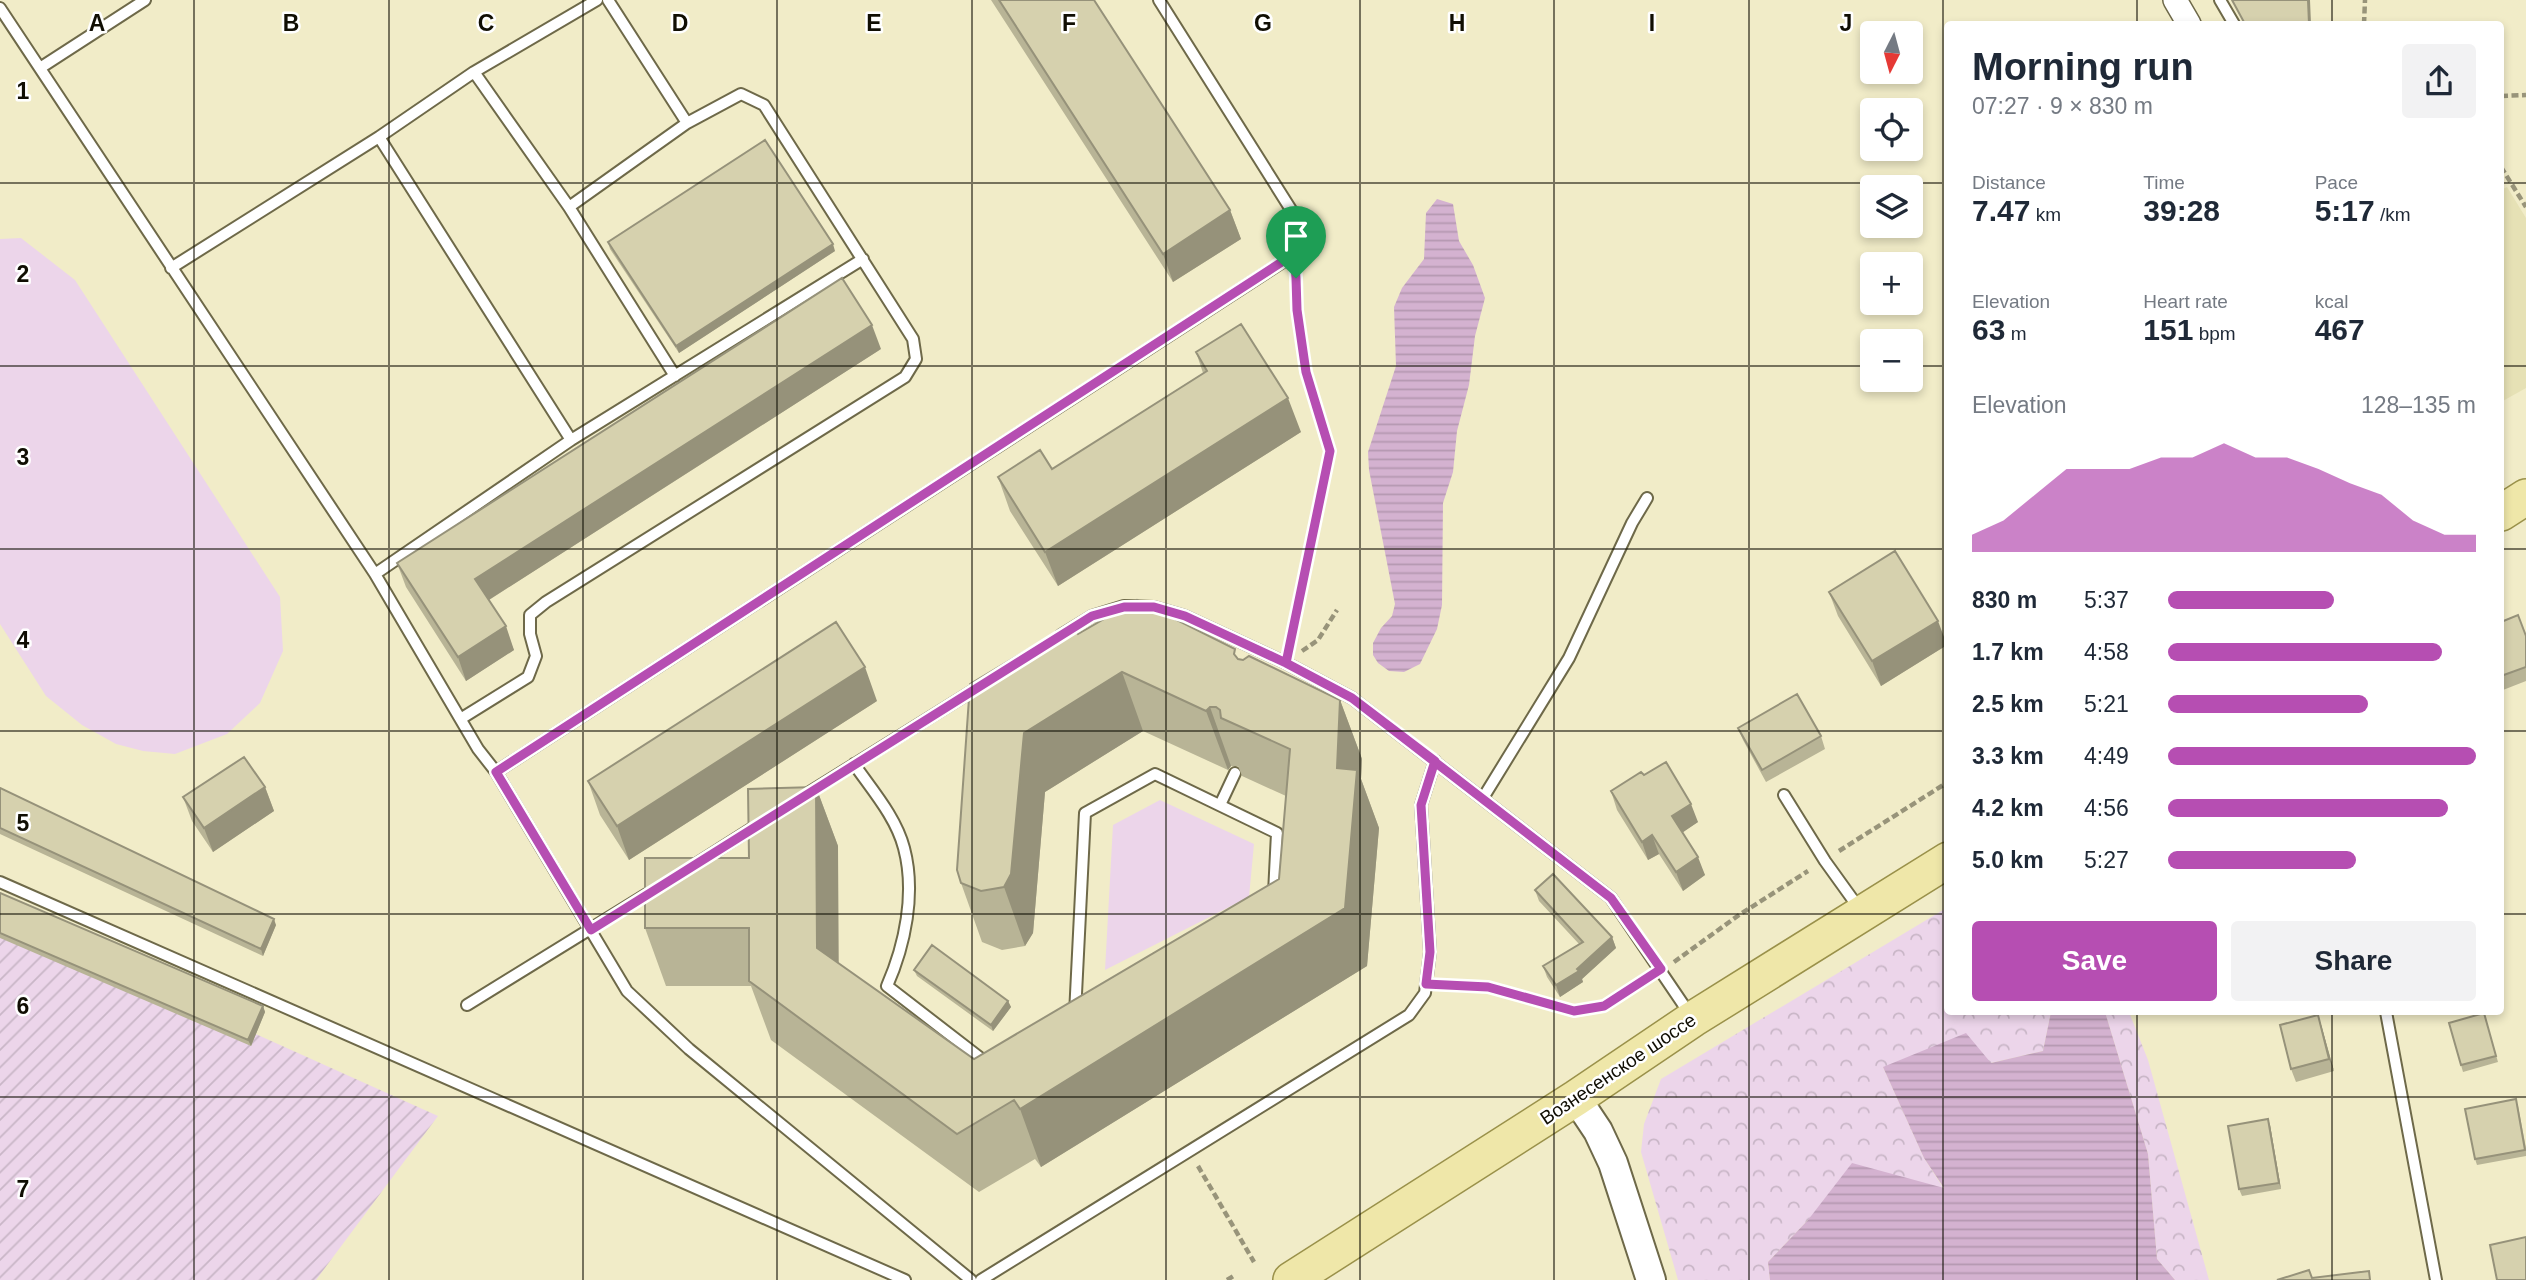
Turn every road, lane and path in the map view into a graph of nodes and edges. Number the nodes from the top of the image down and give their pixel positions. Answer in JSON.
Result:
{"nodes":[{"id":1,"x":145,"y":0,"type":"edge"},
{"id":2,"x":597,"y":0,"type":"edge"},
{"id":3,"x":608,"y":0,"type":"edge"},
{"id":4,"x":1160,"y":0,"type":"edge"},
{"id":5,"x":2175,"y":0,"type":"edge"},
{"id":6,"x":2220,"y":0,"type":"edge"},
{"id":7,"x":2365,"y":0,"type":"edge"},
{"id":8,"x":0,"y":8,"type":"edge"},
{"id":9,"x":2187,"y":21,"type":"edge"},
{"id":10,"x":2232,"y":21,"type":"edge"},
{"id":11,"x":2364,"y":21,"type":"edge"},
{"id":12,"x":40,"y":68,"type":"junction"},
{"id":13,"x":474,"y":72,"type":"junction"},
{"id":14,"x":2526,"y":95,"type":"edge"},
{"id":15,"x":2504,"y":96,"type":"edge"},
{"id":16,"x":687,"y":123,"type":"junction"},
{"id":17,"x":379,"y":137,"type":"junction"},
{"id":18,"x":2504,"y":172,"type":"edge"},
{"id":19,"x":569,"y":207,"type":"junction"},
{"id":20,"x":2526,"y":207,"type":"edge"},
{"id":21,"x":1294,"y":254,"type":"junction"},
{"id":22,"x":863,"y":259,"type":"junction"},
{"id":23,"x":171,"y":268,"type":"junction"},
{"id":24,"x":675,"y":376,"type":"junction"},
{"id":25,"x":571,"y":440,"type":"junction"},
{"id":26,"x":2526,"y":497,"type":"edge"},
{"id":27,"x":1647,"y":498,"type":"dead end"},
{"id":28,"x":2504,"y":511,"type":"edge"},
{"id":29,"x":375,"y":574,"type":"junction"},
{"id":30,"x":1337,"y":610,"type":"dead end"},
{"id":31,"x":1056,"y":638,"type":"edge"},
{"id":32,"x":1286,"y":663,"type":"junction"},
{"id":33,"x":997,"y":675,"type":"edge"},
{"id":34,"x":1280,"y":675,"type":"edge"},
{"id":35,"x":462,"y":718,"type":"junction"},
{"id":36,"x":1435,"y":761,"type":"junction"},
{"id":37,"x":854,"y":764,"type":"junction"},
{"id":38,"x":496,"y":772,"type":"junction"},
{"id":39,"x":1235,"y":773,"type":"edge"},
{"id":40,"x":1944,"y":785,"type":"edge"},
{"id":41,"x":1784,"y":795,"type":"dead end"},
{"id":42,"x":1483,"y":798,"type":"junction"},
{"id":43,"x":797,"y":800,"type":"edge"},
{"id":44,"x":1220,"y":805,"type":"junction"},
{"id":45,"x":774,"y":815,"type":"edge"},
{"id":46,"x":1825,"y":860,"type":"junction"},
{"id":47,"x":1944,"y":862,"type":"edge"},
{"id":48,"x":682,"y":872,"type":"edge"},
{"id":49,"x":671,"y":879,"type":"edge"},
{"id":50,"x":0,"y":882,"type":"edge"},
{"id":51,"x":1274,"y":909,"type":"edge"},
{"id":52,"x":1863,"y":913,"type":"junction"},
{"id":53,"x":591,"y":930,"type":"junction"},
{"id":54,"x":1661,"y":969,"type":"junction"},
{"id":55,"x":1426,"y":984,"type":"junction"},
{"id":56,"x":467,"y":1006,"type":"dead end"},
{"id":57,"x":2387,"y":1015,"type":"edge"},
{"id":58,"x":1693,"y":1019,"type":"junction"},
{"id":59,"x":1086,"y":1020,"type":"edge"},
{"id":60,"x":998,"y":1072,"type":"edge"},
{"id":61,"x":1576,"y":1098,"type":"junction"},
{"id":62,"x":1189,"y":1151,"type":"junction"},
{"id":63,"x":1254,"y":1262,"type":"dead end"},
{"id":64,"x":1235,"y":1275,"type":"dead end"},
{"id":65,"x":905,"y":1280,"type":"edge"},
{"id":66,"x":971,"y":1280,"type":"edge"},
{"id":67,"x":981,"y":1280,"type":"edge"},
{"id":68,"x":1227,"y":1280,"type":"edge"},
{"id":69,"x":1291,"y":1280,"type":"edge"},
{"id":70,"x":1651,"y":1280,"type":"edge"},
{"id":71,"x":2436,"y":1280,"type":"edge"}],
"edges":[{"from":1,"to":12,"type":"lane"},
{"from":2,"to":13,"type":"lane"},
{"from":3,"to":16,"type":"lane"},
{"from":4,"to":21,"type":"lane"},
{"from":5,"to":9,"type":"street"},
{"from":6,"to":10,"type":"lane"},
{"from":7,"to":11,"type":"path"},
{"from":8,"to":12,"type":"lane"},
{"from":12,"to":23,"type":"lane"},
{"from":13,"to":17,"type":"lane"},
{"from":13,"to":19,"type":"lane"},
{"from":14,"to":15,"type":"path"},
{"from":16,"to":19,"type":"lane"},
{"from":16,"to":22,"type":"lane"},
{"from":17,"to":23,"type":"lane"},
{"from":17,"to":25,"type":"lane"},
{"from":18,"to":20,"type":"path"},
{"from":19,"to":24,"type":"lane"},
{"from":21,"to":32,"type":"path"},
{"from":21,"to":38,"type":"lane"},
{"from":22,"to":24,"type":"lane"},
{"from":22,"to":35,"type":"lane"},
{"from":23,"to":29,"type":"lane"},
{"from":24,"to":25,"type":"lane"},
{"from":25,"to":29,"type":"lane"},
{"from":26,"to":28,"type":"main road"},
{"from":27,"to":42,"type":"lane"},
{"from":29,"to":35,"type":"lane"},
{"from":30,"to":32,"type":"path"},
{"from":31,"to":32,"type":"lane"},
{"from":32,"to":34,"type":"lane"},
{"from":32,"to":36,"type":"lane"},
{"from":33,"to":37,"type":"lane"},
{"from":35,"to":38,"type":"lane"},
{"from":36,"to":42,"type":"lane"},
{"from":36,"to":55,"type":"lane"},
{"from":37,"to":43,"type":"lane"},
{"from":37,"to":60,"type":"lane"},
{"from":38,"to":53,"type":"lane"},
{"from":39,"to":44,"type":"lane"},
{"from":40,"to":46,"type":"path"},
{"from":41,"to":46,"type":"lane"},
{"from":42,"to":54,"type":"lane"},
{"from":44,"to":51,"type":"lane"},
{"from":44,"to":59,"type":"lane"},
{"from":45,"to":48,"type":"lane"},
{"from":46,"to":52,"type":"lane"},
{"from":46,"to":54,"type":"path"},
{"from":47,"to":52,"type":"main road","name":"Вознесенское шоссе"},
{"from":49,"to":53,"type":"lane"},
{"from":50,"to":65,"type":"lane"},
{"from":52,"to":58,"type":"main road","name":"Вознесенское шоссе"},
{"from":53,"to":56,"type":"lane"},
{"from":53,"to":66,"type":"lane"},
{"from":54,"to":55,"type":"path"},
{"from":54,"to":58,"type":"lane"},
{"from":55,"to":62,"type":"lane"},
{"from":57,"to":71,"type":"lane"},
{"from":58,"to":61,"type":"main road","name":"Вознесенское шоссе"},
{"from":61,"to":69,"type":"main road","name":"Вознесенское шоссе"},
{"from":61,"to":70,"type":"street"},
{"from":62,"to":63,"type":"path"},
{"from":62,"to":67,"type":"lane"},
{"from":64,"to":68,"type":"path"}]}
